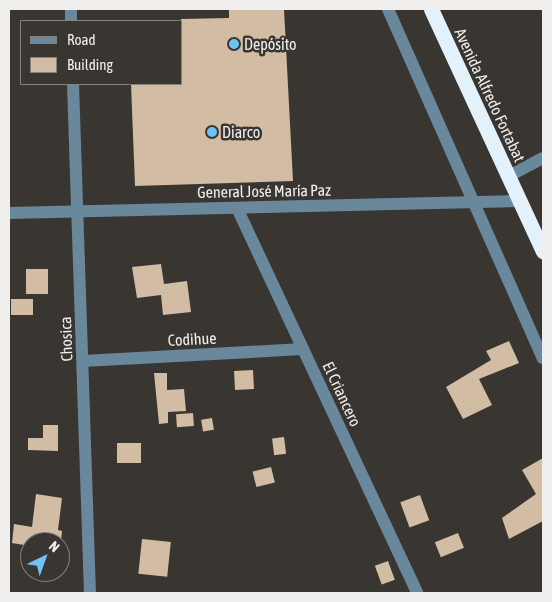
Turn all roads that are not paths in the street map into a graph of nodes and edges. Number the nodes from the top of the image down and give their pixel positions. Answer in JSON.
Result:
{"nodes":[{"id":1,"x":388,"y":9,"type":"edge"},
{"id":2,"x":431,"y":9,"type":"edge"},
{"id":3,"x":73,"y":85,"type":"edge"},
{"id":4,"x":543,"y":158,"type":"edge"},
{"id":5,"x":509,"y":176,"type":"junction"},
{"id":6,"x":520,"y":201,"type":"junction"},
{"id":7,"x":473,"y":202,"type":"junction"},
{"id":8,"x":237,"y":208,"type":"junction"},
{"id":9,"x":78,"y":212,"type":"junction"},
{"id":10,"x":9,"y":213,"type":"edge"},
{"id":11,"x":543,"y":250,"type":"edge"},
{"id":12,"x":303,"y":349,"type":"junction"},
{"id":13,"x":543,"y":358,"type":"edge"},
{"id":14,"x":83,"y":361,"type":"junction"},
{"id":15,"x":90,"y":593,"type":"edge"},
{"id":16,"x":417,"y":593,"type":"edge"}],
"edges":[{"from":1,"to":7,"type":"street"},
{"from":2,"to":5,"type":"highway","name":"Avenida Alfredo Fortabat"},
{"from":3,"to":9,"type":"street","name":"Chosica"},
{"from":4,"to":5,"type":"street"},
{"from":5,"to":6,"type":"highway","name":"Avenida Alfredo Fortabat"},
{"from":6,"to":7,"type":"street","name":"General José María Paz"},
{"from":6,"to":11,"type":"highway","name":"Avenida Alfredo Fortabat"},
{"from":7,"to":8,"type":"street","name":"General José María Paz"},
{"from":7,"to":13,"type":"street"},
{"from":8,"to":9,"type":"street","name":"General José María Paz"},
{"from":8,"to":12,"type":"street","name":"El Criancero"},
{"from":9,"to":10,"type":"street","name":"General José María Paz"},
{"from":9,"to":14,"type":"street","name":"Chosica"},
{"from":12,"to":14,"type":"street","name":"Codihue"},
{"from":12,"to":16,"type":"street","name":"El Criancero"},
{"from":14,"to":15,"type":"street","name":"Chosica"}]}
